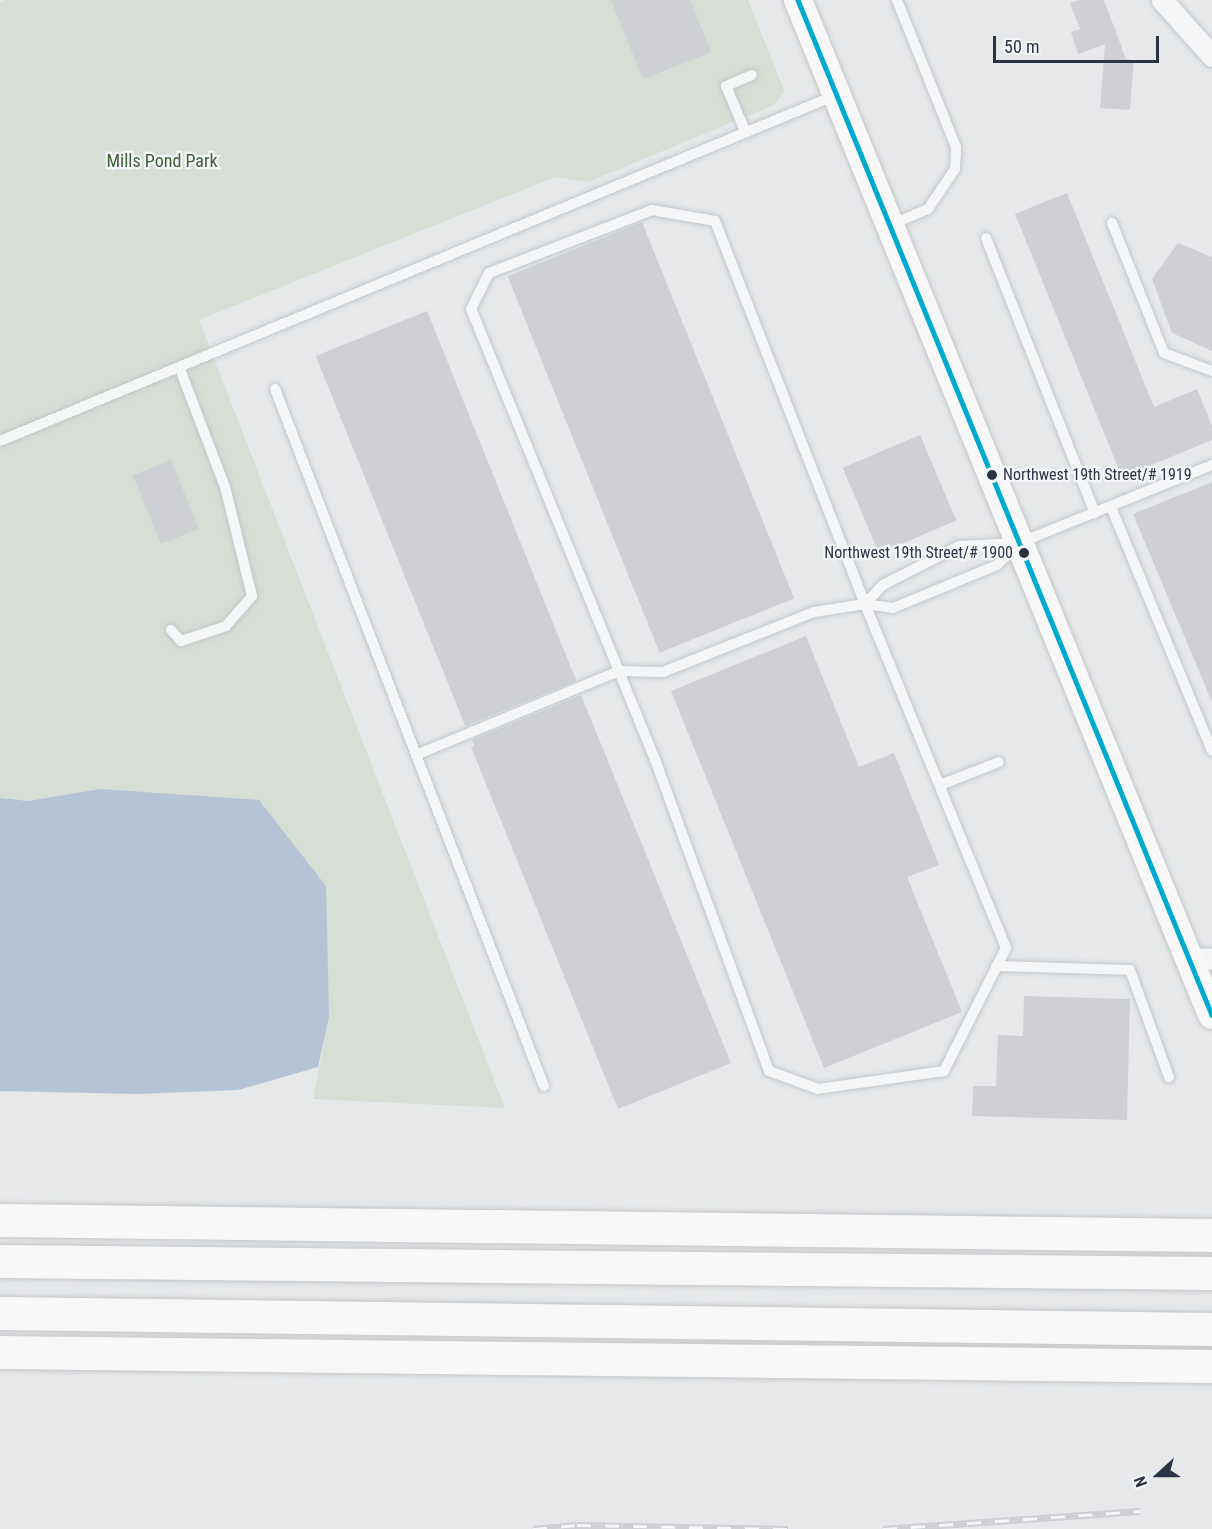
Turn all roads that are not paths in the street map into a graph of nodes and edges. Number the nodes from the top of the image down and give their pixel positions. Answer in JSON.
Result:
{"nodes":[{"id":1,"x":798,"y":0,"type":"edge"},
{"id":2,"x":897,"y":0,"type":"edge"},
{"id":3,"x":1162,"y":0,"type":"edge"},
{"id":4,"x":1212,"y":56,"type":"edge"},
{"id":5,"x":752,"y":75,"type":"dead end"},
{"id":6,"x":836,"y":94,"type":"junction"},
{"id":7,"x":746,"y":133,"type":"junction"},
{"id":8,"x":1112,"y":223,"type":"dead end"},
{"id":9,"x":890,"y":225,"type":"junction"},
{"id":10,"x":986,"y":238,"type":"dead end"},
{"id":11,"x":180,"y":369,"type":"junction"},
{"id":12,"x":1212,"y":371,"type":"edge"},
{"id":13,"x":275,"y":389,"type":"dead end"},
{"id":14,"x":0,"y":441,"type":"edge"},
{"id":15,"x":1212,"y":465,"type":"edge"},
{"id":16,"x":1111,"y":507,"type":"junction"},
{"id":17,"x":1095,"y":513,"type":"junction"},
{"id":18,"x":1019,"y":543,"type":"junction"},
{"id":19,"x":865,"y":604,"type":"junction"},
{"id":20,"x":171,"y":630,"type":"dead end"},
{"id":21,"x":619,"y":671,"type":"junction"},
{"id":22,"x":1212,"y":751,"type":"edge"},
{"id":23,"x":416,"y":754,"type":"junction"},
{"id":24,"x":999,"y":762,"type":"dead end"},
{"id":25,"x":940,"y":785,"type":"junction"},
{"id":26,"x":1201,"y":958,"type":"edge"},
{"id":27,"x":996,"y":966,"type":"junction"},
{"id":28,"x":1212,"y":1015,"type":"edge"},
{"id":29,"x":1169,"y":1077,"type":"dead end"},
{"id":30,"x":544,"y":1086,"type":"dead end"},
{"id":31,"x":0,"y":1220,"type":"edge"},
{"id":32,"x":1210,"y":1235,"type":"edge"},
{"id":33,"x":0,"y":1261,"type":"edge"},
{"id":34,"x":1212,"y":1274,"type":"edge"},
{"id":35,"x":0,"y":1313,"type":"edge"},
{"id":36,"x":1212,"y":1329,"type":"edge"},
{"id":37,"x":0,"y":1352,"type":"edge"},
{"id":38,"x":1212,"y":1366,"type":"edge"}],
"edges":[{"from":1,"to":6,"type":"street"},
{"from":2,"to":9,"type":"lane"},
{"from":3,"to":4,"type":"street"},
{"from":5,"to":7,"type":"lane"},
{"from":6,"to":7,"type":"lane"},
{"from":6,"to":9,"type":"street"},
{"from":7,"to":11,"type":"lane"},
{"from":8,"to":12,"type":"lane"},
{"from":9,"to":18,"type":"street"},
{"from":10,"to":17,"type":"lane"},
{"from":11,"to":14,"type":"lane"},
{"from":11,"to":20,"type":"lane"},
{"from":13,"to":23,"type":"lane"},
{"from":15,"to":16,"type":"lane"},
{"from":16,"to":17,"type":"lane"},
{"from":16,"to":22,"type":"lane"},
{"from":17,"to":18,"type":"lane"},
{"from":18,"to":19,"type":"lane"},
{"from":18,"to":19,"type":"lane"},
{"from":18,"to":26,"type":"street"},
{"from":19,"to":21,"type":"lane"},
{"from":19,"to":21,"type":"lane"},
{"from":19,"to":25,"type":"lane"},
{"from":21,"to":23,"type":"lane"},
{"from":21,"to":27,"type":"lane"},
{"from":23,"to":30,"type":"lane"},
{"from":24,"to":25,"type":"lane"},
{"from":25,"to":27,"type":"lane"},
{"from":26,"to":28,"type":"street"},
{"from":27,"to":29,"type":"lane"},
{"from":31,"to":32,"type":"highway"},
{"from":33,"to":34,"type":"highway"},
{"from":35,"to":36,"type":"highway"},
{"from":37,"to":38,"type":"highway"}]}
